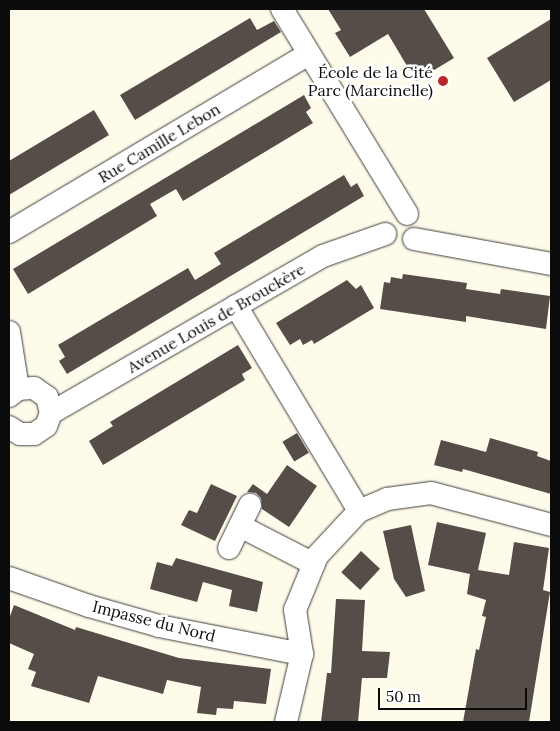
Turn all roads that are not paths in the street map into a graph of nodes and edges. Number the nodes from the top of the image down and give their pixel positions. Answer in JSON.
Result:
{"nodes":[{"id":1,"x":282,"y":9,"type":"edge"},
{"id":2,"x":309,"y":54,"type":"junction"},
{"id":3,"x":407,"y":214,"type":"junction"},
{"id":4,"x":9,"y":232,"type":"edge"},
{"id":5,"x":385,"y":234,"type":"junction"},
{"id":6,"x":414,"y":239,"type":"junction"},
{"id":7,"x":551,"y":264,"type":"edge"},
{"id":8,"x":236,"y":306,"type":"junction"},
{"id":9,"x":9,"y":332,"type":"edge"},
{"id":10,"x":13,"y":392,"type":"edge"},
{"id":11,"x":51,"y":412,"type":"junction"},
{"id":12,"x":10,"y":435,"type":"edge"},
{"id":13,"x":250,"y":505,"type":"dead end"},
{"id":14,"x":359,"y":510,"type":"junction"},
{"id":15,"x":551,"y":525,"type":"edge"},
{"id":16,"x":240,"y":526,"type":"junction"},
{"id":17,"x":229,"y":548,"type":"dead end"},
{"id":18,"x":314,"y":564,"type":"junction"},
{"id":19,"x":9,"y":578,"type":"edge"},
{"id":20,"x":302,"y":654,"type":"junction"},
{"id":21,"x":286,"y":722,"type":"edge"}],
"edges":[{"from":1,"to":2,"type":"street"},
{"from":2,"to":3,"type":"street"},
{"from":2,"to":4,"type":"street","name":"Rue Camille Lebon"},
{"from":3,"to":5,"type":"street"},
{"from":3,"to":6,"type":"street"},
{"from":5,"to":6,"type":"street"},
{"from":5,"to":8,"type":"street","name":"Avenue Louis de Brouckère"},
{"from":6,"to":7,"type":"street"},
{"from":8,"to":11,"type":"street","name":"Avenue Louis de Brouckère"},
{"from":8,"to":14,"type":"street"},
{"from":9,"to":10,"type":"street"},
{"from":10,"to":11,"type":"street"},
{"from":11,"to":12,"type":"street"},
{"from":13,"to":16,"type":"street"},
{"from":14,"to":15,"type":"street"},
{"from":14,"to":18,"type":"street"},
{"from":16,"to":17,"type":"street"},
{"from":16,"to":18,"type":"street"},
{"from":18,"to":20,"type":"street"},
{"from":19,"to":20,"type":"street","name":"Impasse du Nord"},
{"from":20,"to":21,"type":"street"}]}
